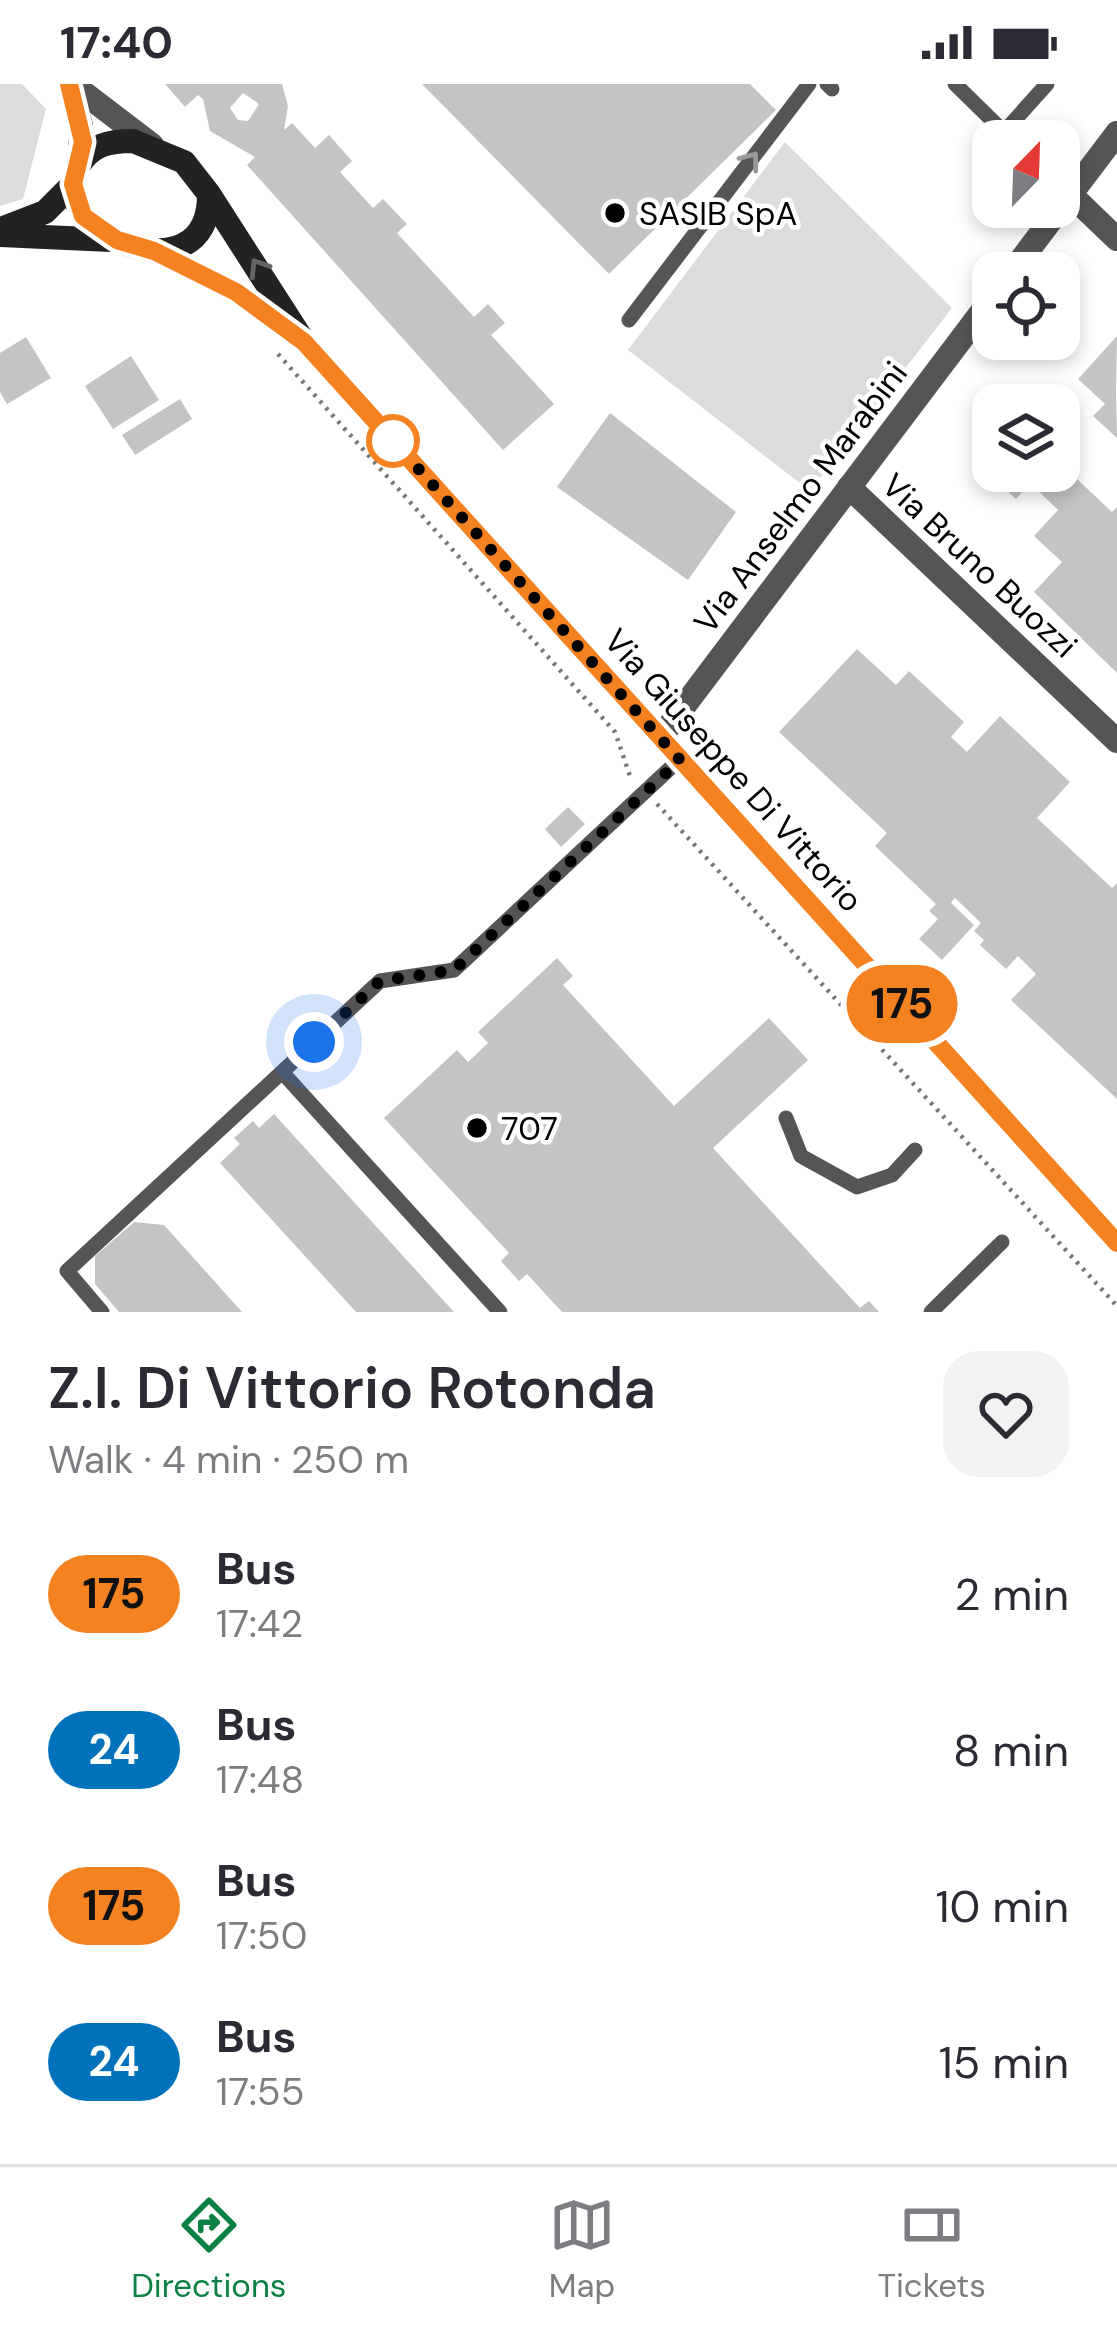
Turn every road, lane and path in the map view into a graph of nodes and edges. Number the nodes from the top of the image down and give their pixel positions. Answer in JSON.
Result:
{"nodes":[{"id":1,"x":70,"y":84,"type":"edge"},
{"id":2,"x":809,"y":84,"type":"edge"},
{"id":3,"x":955,"y":84,"type":"edge"},
{"id":4,"x":1047,"y":84,"type":"edge"},
{"id":5,"x":1117,"y":133,"type":"edge"},
{"id":6,"x":152,"y":145,"type":"junction"},
{"id":7,"x":77,"y":174,"type":"junction"},
{"id":8,"x":1080,"y":181,"type":"edge"},
{"id":9,"x":209,"y":194,"type":"junction"},
{"id":10,"x":1080,"y":203,"type":"edge"},
{"id":11,"x":0,"y":232,"type":"edge"},
{"id":12,"x":1117,"y":238,"type":"edge"},
{"id":13,"x":117,"y":240,"type":"junction"},
{"id":14,"x":154,"y":251,"type":"junction"},
{"id":15,"x":629,"y":320,"type":"dead end"},
{"id":16,"x":972,"y":325,"type":"edge"},
{"id":17,"x":304,"y":342,"type":"junction"},
{"id":18,"x":272,"y":348,"type":"dead end"},
{"id":19,"x":849,"y":487,"type":"junction"},
{"id":20,"x":660,"y":738,"type":"junction"},
{"id":21,"x":1117,"y":741,"type":"edge"},
{"id":22,"x":680,"y":760,"type":"junction"},
{"id":23,"x":646,"y":792,"type":"junction"},
{"id":24,"x":281,"y":1072,"type":"junction"},
{"id":25,"x":786,"y":1118,"type":"dead end"},
{"id":26,"x":915,"y":1150,"type":"dead end"},
{"id":27,"x":1002,"y":1241,"type":"dead end"},
{"id":28,"x":1117,"y":1243,"type":"edge"},
{"id":29,"x":1117,"y":1306,"type":"edge"},
{"id":30,"x":102,"y":1312,"type":"edge"},
{"id":31,"x":500,"y":1312,"type":"edge"},
{"id":32,"x":931,"y":1312,"type":"edge"}],
"edges":[{"from":1,"to":6,"type":"street","name":"Via Giuseppe Di Vittorio"},
{"from":1,"to":7,"type":"street","name":"Via Giuseppe Di Vittorio"},
{"from":15,"to":2,"type":"lane","one_way":true},
{"from":3,"to":4,"type":"lane"},
{"from":5,"to":8,"type":"street"},
{"from":6,"to":7,"type":"street","name":"Via Giuseppe Di Vittorio"},
{"from":6,"to":9,"type":"street","name":"Via Giuseppe Di Vittorio"},
{"from":7,"to":11,"type":"street","name":"Via Giuseppe Di Vittorio"},
{"from":7,"to":13,"type":"street","name":"Via Giuseppe Di Vittorio"},
{"from":9,"to":14,"type":"street"},
{"from":17,"to":9,"type":"street","name":"Via Giuseppe Di Vittorio","one_way":true},
{"from":10,"to":12,"type":"street"},
{"from":11,"to":13,"type":"street","name":"Via Giuseppe Di Vittorio"},
{"from":13,"to":14,"type":"street","name":"Via Giuseppe Di Vittorio"},
{"from":14,"to":17,"type":"street","name":"Via Giuseppe Di Vittorio"},
{"from":16,"to":19,"type":"street","name":"Via Anselmo Marabini"},
{"from":17,"to":20,"type":"street","name":"Via Giuseppe Di Vittorio"},
{"from":18,"to":23,"type":"path"},
{"from":19,"to":20,"type":"street","name":"Via Anselmo Marabini"},
{"from":19,"to":21,"type":"street","name":"Via Bruno Buozzi"},
{"from":20,"to":22,"type":"street","name":"Via Giuseppe Di Vittorio"},
{"from":22,"to":23,"type":"lane"},
{"from":22,"to":28,"type":"street","name":"Via Giuseppe Di Vittorio"},
{"from":23,"to":24,"type":"lane"},
{"from":23,"to":29,"type":"path"},
{"from":24,"to":30,"type":"lane"},
{"from":24,"to":31,"type":"lane"},
{"from":25,"to":26,"type":"lane"},
{"from":27,"to":32,"type":"lane"}]}
